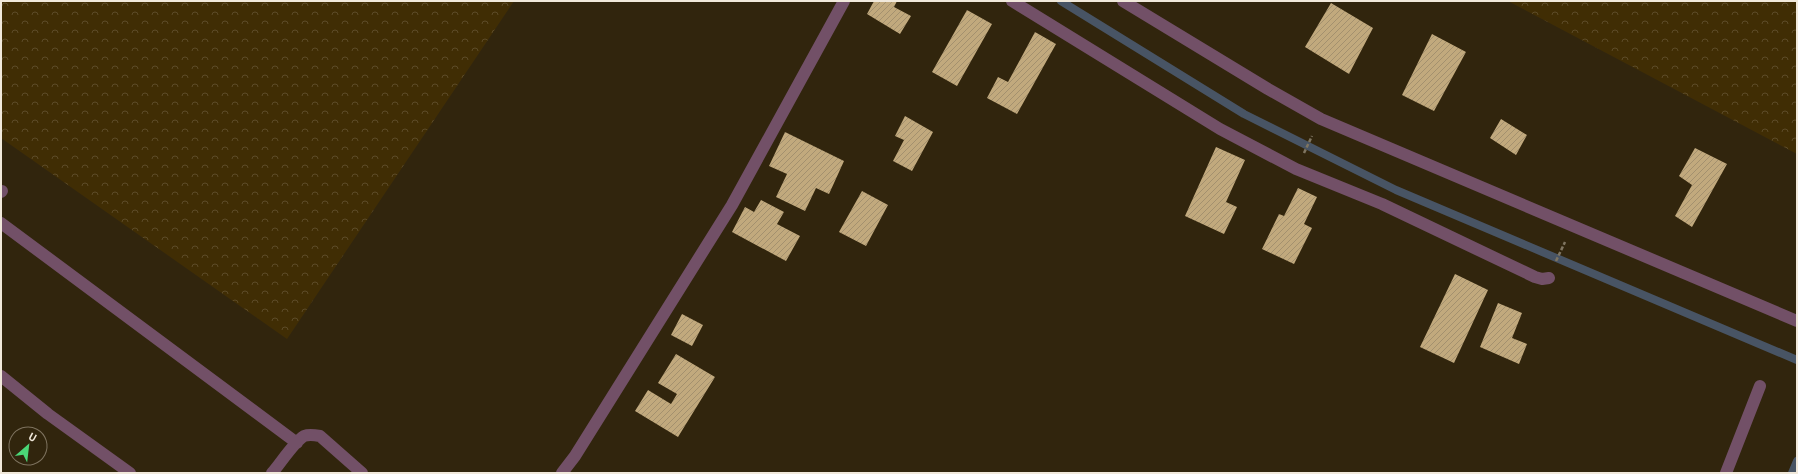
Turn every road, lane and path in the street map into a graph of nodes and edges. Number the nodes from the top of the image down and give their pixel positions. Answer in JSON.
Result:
{"nodes":[{"id":1,"x":844,"y":1,"type":"edge"},
{"id":2,"x":1012,"y":1,"type":"edge"},
{"id":3,"x":1123,"y":1,"type":"edge"},
{"id":4,"x":1315,"y":131,"type":"dead end"},
{"id":5,"x":1303,"y":156,"type":"dead end"},
{"id":6,"x":1,"y":223,"type":"edge"},
{"id":7,"x":1565,"y":240,"type":"dead end"},
{"id":8,"x":1556,"y":262,"type":"dead end"},
{"id":9,"x":1549,"y":278,"type":"dead end"},
{"id":10,"x":1797,"y":321,"type":"edge"},
{"id":11,"x":1,"y":376,"type":"edge"},
{"id":12,"x":1760,"y":386,"type":"dead end"},
{"id":13,"x":297,"y":443,"type":"junction"},
{"id":14,"x":130,"y":473,"type":"edge"},
{"id":15,"x":272,"y":473,"type":"edge"},
{"id":16,"x":362,"y":473,"type":"edge"},
{"id":17,"x":562,"y":473,"type":"edge"},
{"id":18,"x":1726,"y":473,"type":"edge"}],
"edges":[{"from":1,"to":17,"type":"street"},
{"from":2,"to":9,"type":"street"},
{"from":3,"to":10,"type":"street"},
{"from":4,"to":5,"type":"path"},
{"from":6,"to":13,"type":"street"},
{"from":7,"to":8,"type":"path"},
{"from":11,"to":14,"type":"street"},
{"from":12,"to":18,"type":"street"},
{"from":13,"to":15,"type":"street"},
{"from":13,"to":16,"type":"street"}]}
